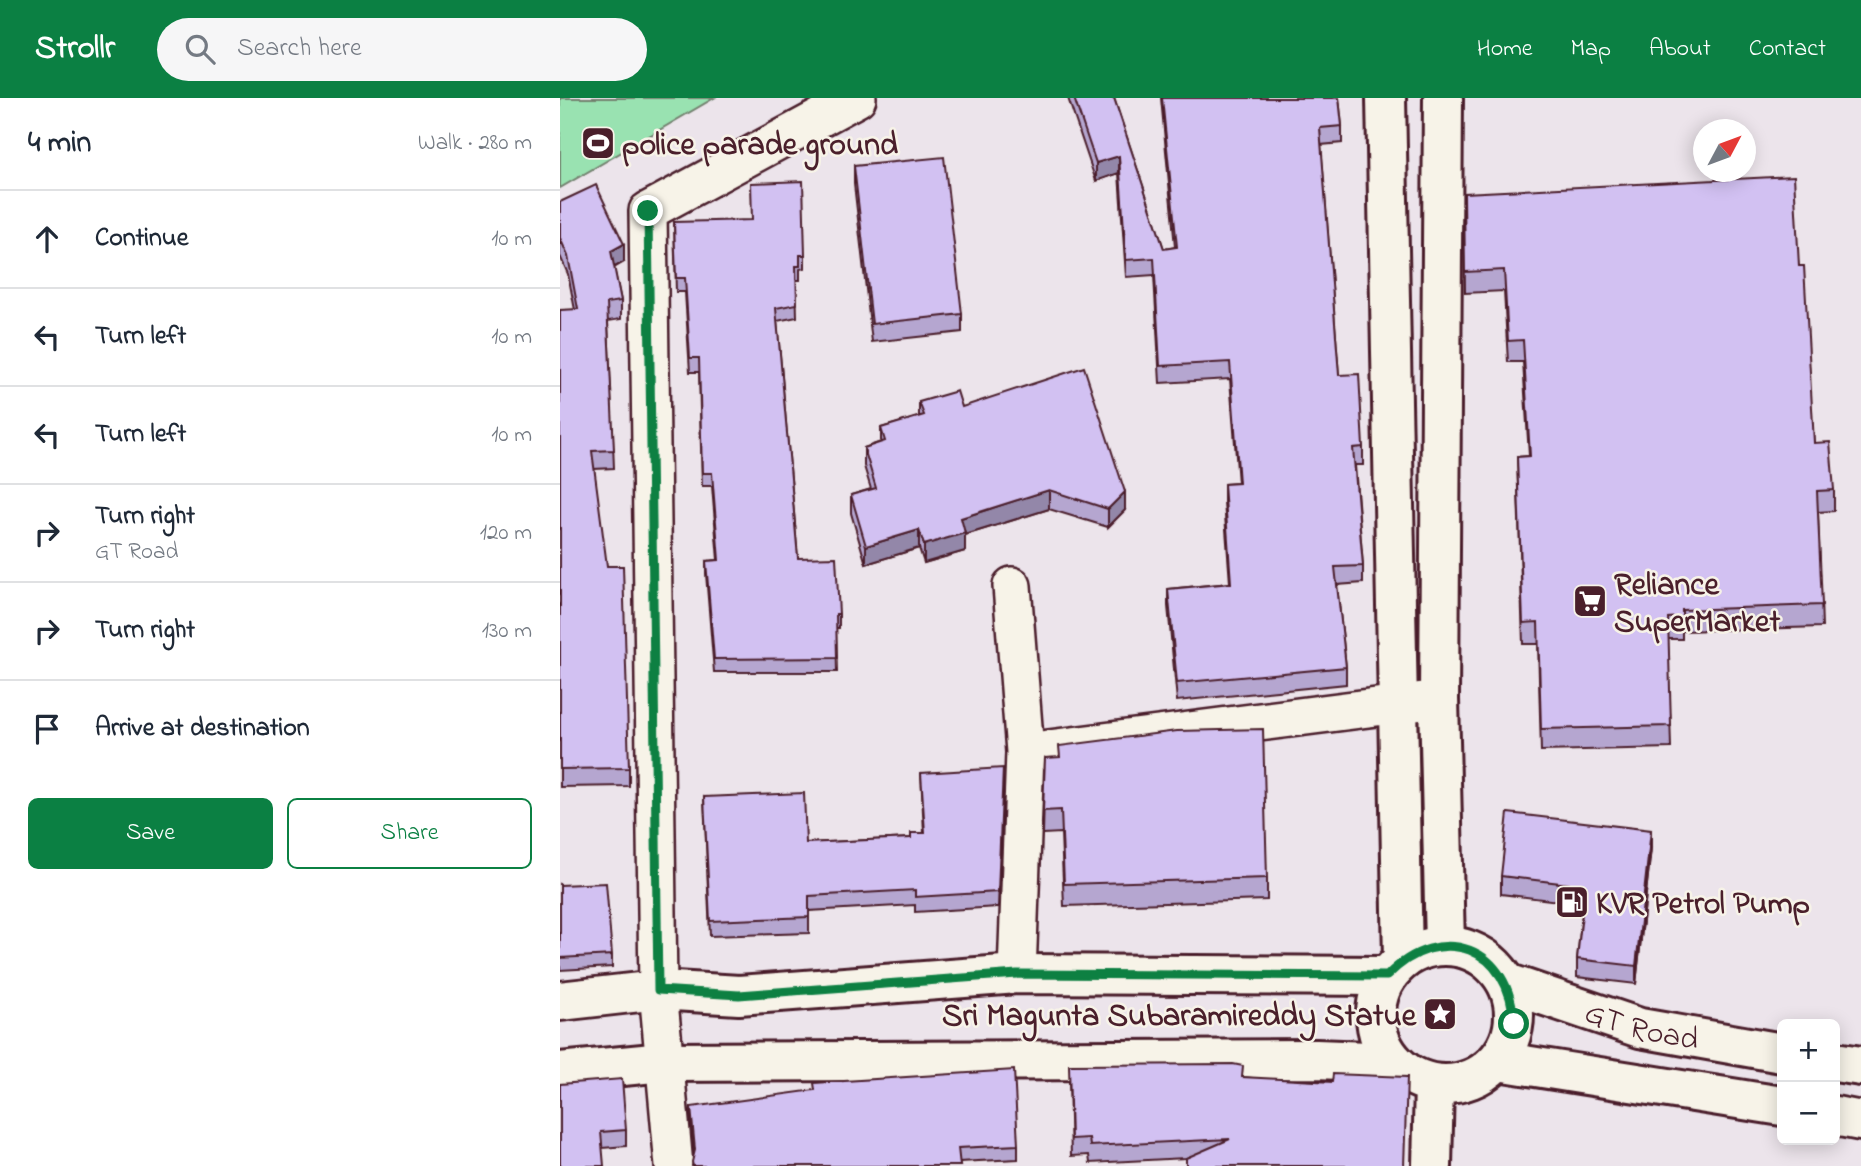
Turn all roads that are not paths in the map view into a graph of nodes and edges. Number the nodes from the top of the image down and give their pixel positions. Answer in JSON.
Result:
{"nodes":[{"id":1,"x":857,"y":98,"type":"edge"},
{"id":2,"x":1385,"y":98,"type":"edge"},
{"id":3,"x":1443,"y":98,"type":"edge"},
{"id":4,"x":1012,"y":586,"type":"dead end"},
{"id":5,"x":1439,"y":699,"type":"junction"},
{"id":6,"x":1398,"y":705,"type":"junction"},
{"id":7,"x":1025,"y":752,"type":"junction"},
{"id":8,"x":1445,"y":946,"type":"junction"},
{"id":9,"x":1395,"y":968,"type":"junction"},
{"id":10,"x":1017,"y":974,"type":"junction"},
{"id":11,"x":1507,"y":983,"type":"junction"},
{"id":12,"x":658,"y":990,"type":"junction"},
{"id":13,"x":560,"y":1001,"type":"edge"},
{"id":14,"x":1777,"y":1052,"type":"edge"},
{"id":15,"x":1498,"y":1061,"type":"junction"},
{"id":16,"x":664,"y":1062,"type":"junction"},
{"id":17,"x":1393,"y":1062,"type":"junction"},
{"id":18,"x":1840,"y":1063,"type":"edge"},
{"id":19,"x":1861,"y":1066,"type":"edge"},
{"id":20,"x":560,"y":1072,"type":"edge"},
{"id":21,"x":1434,"y":1085,"type":"junction"},
{"id":22,"x":1777,"y":1105,"type":"edge"},
{"id":23,"x":1840,"y":1117,"type":"edge"},
{"id":24,"x":1861,"y":1121,"type":"edge"},
{"id":25,"x":674,"y":1166,"type":"edge"},
{"id":26,"x":1432,"y":1166,"type":"edge"}],
"edges":[{"from":1,"to":12,"type":"street"},
{"from":2,"to":6,"type":"main road"},
{"from":3,"to":5,"type":"main road"},
{"from":4,"to":7,"type":"street"},
{"from":5,"to":6,"type":"street"},
{"from":5,"to":8,"type":"main road"},
{"from":6,"to":7,"type":"street"},
{"from":6,"to":9,"type":"main road"},
{"from":7,"to":10,"type":"street"},
{"from":8,"to":9,"type":"main road"},
{"from":8,"to":11,"type":"main road"},
{"from":9,"to":10,"type":"main road"},
{"from":9,"to":17,"type":"main road"},
{"from":10,"to":12,"type":"main road"},
{"from":11,"to":14,"type":"main road","name":"GT Road"},
{"from":11,"to":15,"type":"main road"},
{"from":12,"to":13,"type":"main road"},
{"from":12,"to":16,"type":"street"},
{"from":15,"to":21,"type":"main road"},
{"from":15,"to":22,"type":"main road"},
{"from":16,"to":17,"type":"main road"},
{"from":16,"to":20,"type":"main road"},
{"from":16,"to":25,"type":"street"},
{"from":17,"to":21,"type":"main road"},
{"from":18,"to":19,"type":"main road"},
{"from":21,"to":26,"type":"main road"},
{"from":23,"to":24,"type":"main road"}]}
